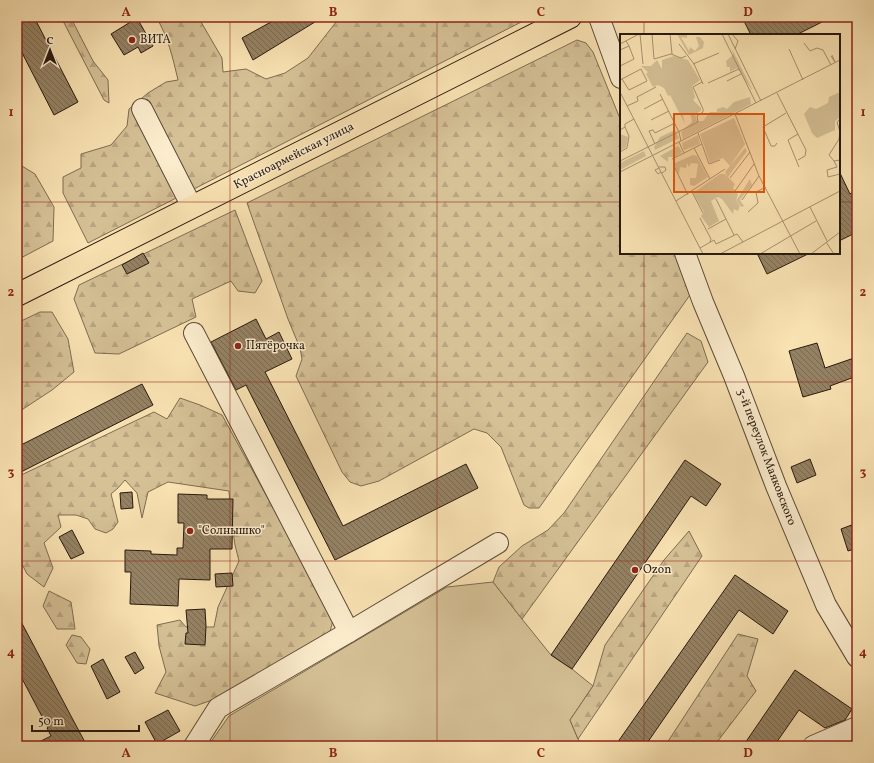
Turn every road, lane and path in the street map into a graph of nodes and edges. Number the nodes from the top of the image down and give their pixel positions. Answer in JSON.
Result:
{"nodes":[{"id":1,"x":570,"y":17,"type":"edge"},
{"id":2,"x":598,"y":17,"type":"edge"},
{"id":3,"x":620,"y":75,"type":"edge"},
{"id":4,"x":142,"y":109,"type":"dead end"},
{"id":5,"x":192,"y":207,"type":"junction"},
{"id":6,"x":685,"y":254,"type":"edge"},
{"id":7,"x":17,"y":295,"type":"edge"},
{"id":8,"x":194,"y":334,"type":"dead end"},
{"id":9,"x":498,"y":543,"type":"dead end"},
{"id":10,"x":349,"y":632,"type":"junction"},
{"id":11,"x":857,"y":657,"type":"edge"},
{"id":12,"x":857,"y":727,"type":"edge"},
{"id":13,"x":194,"y":746,"type":"edge"},
{"id":14,"x":814,"y":746,"type":"edge"}],
"edges":[{"from":1,"to":5,"type":"main road","name":"Красноармейская улица"},
{"from":2,"to":3,"type":"street"},
{"from":4,"to":5,"type":"street"},
{"from":5,"to":7,"type":"main road","name":"Красноармейская улица"},
{"from":6,"to":11,"type":"street","name":"3-й переулок Маяковского"},
{"from":8,"to":10,"type":"street"},
{"from":9,"to":10,"type":"street"},
{"from":10,"to":13,"type":"street"},
{"from":12,"to":14,"type":"street"}]}
